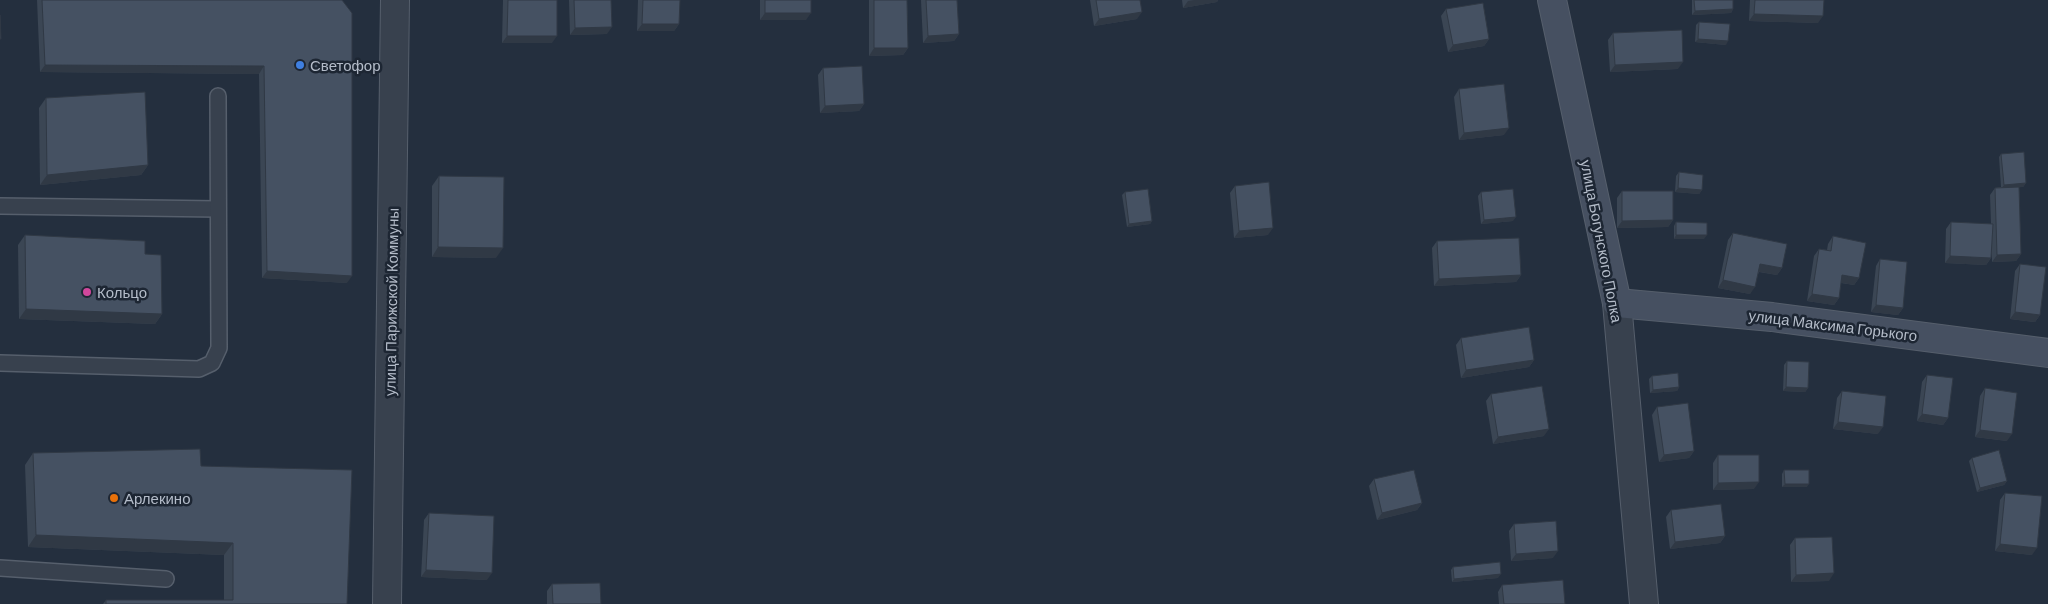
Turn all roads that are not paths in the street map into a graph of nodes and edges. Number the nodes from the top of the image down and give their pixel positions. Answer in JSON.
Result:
{"nodes":[{"id":1,"x":394,"y":0,"type":"edge"},
{"id":2,"x":1552,"y":0,"type":"edge"},
{"id":3,"x":218,"y":96,"type":"dead end"},
{"id":4,"x":0,"y":206,"type":"edge"},
{"id":5,"x":218,"y":209,"type":"junction"},
{"id":6,"x":1617,"y":303,"type":"junction"},
{"id":7,"x":2048,"y":354,"type":"edge"},
{"id":8,"x":0,"y":363,"type":"edge"},
{"id":9,"x":0,"y":568,"type":"edge"},
{"id":10,"x":166,"y":579,"type":"dead end"},
{"id":11,"x":387,"y":604,"type":"edge"},
{"id":12,"x":1644,"y":604,"type":"edge"}],
"edges":[{"from":1,"to":11,"type":"street","name":"улица Парижской Коммуны"},
{"from":2,"to":6,"type":"main road","name":"улица Богунского Полка"},
{"from":3,"to":5,"type":"lane"},
{"from":4,"to":5,"type":"lane"},
{"from":5,"to":8,"type":"lane"},
{"from":6,"to":7,"type":"main road","name":"улица Максима Горького"},
{"from":6,"to":12,"type":"street","name":"улица Богунского Полка"},
{"from":9,"to":10,"type":"lane"}]}
